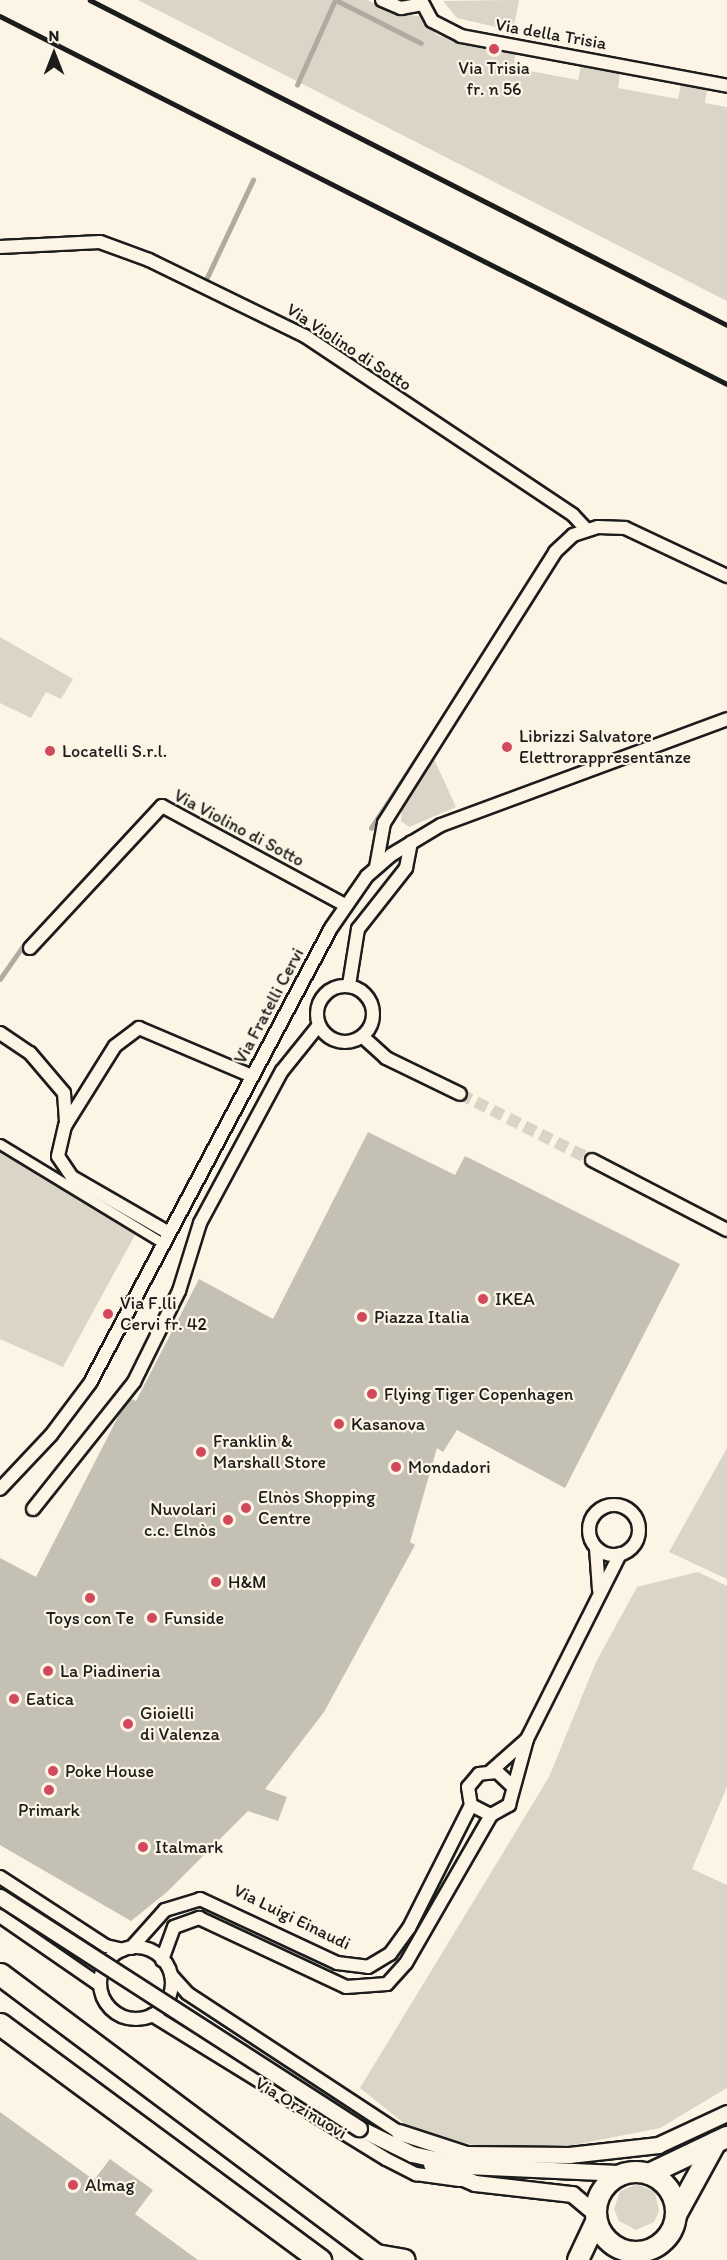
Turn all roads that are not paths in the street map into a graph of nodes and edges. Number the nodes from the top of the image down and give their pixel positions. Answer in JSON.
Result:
{"nodes":[{"id":1,"x":382,"y":0,"type":"edge"},
{"id":2,"x":423,"y":2,"type":"edge"},
{"id":3,"x":727,"y":86,"type":"edge"},
{"id":4,"x":0,"y":247,"type":"edge"},
{"id":5,"x":586,"y":529,"type":"junction"},
{"id":6,"x":727,"y":576,"type":"edge"},
{"id":7,"x":727,"y":719,"type":"edge"},
{"id":8,"x":411,"y":842,"type":"junction"},
{"id":9,"x":376,"y":867,"type":"junction"},
{"id":10,"x":345,"y":905,"type":"junction"},
{"id":11,"x":30,"y":948,"type":"dead end"},
{"id":12,"x":349,"y":986,"type":"junction"},
{"id":13,"x":319,"y":1025,"type":"junction"},
{"id":14,"x":0,"y":1033,"type":"edge"},
{"id":15,"x":363,"y":1037,"type":"junction"},
{"id":16,"x":252,"y":1076,"type":"junction"},
{"id":17,"x":460,"y":1094,"type":"tunnel mouth"},
{"id":18,"x":66,"y":1126,"type":"junction"},
{"id":19,"x":0,"y":1144,"type":"edge"},
{"id":20,"x":592,"y":1160,"type":"tunnel mouth"},
{"id":21,"x":727,"y":1230,"type":"edge"},
{"id":22,"x":166,"y":1238,"type":"junction"},
{"id":23,"x":0,"y":1488,"type":"edge"},
{"id":24,"x":33,"y":1509,"type":"dead end"},
{"id":25,"x":596,"y":1548,"type":"junction"},
{"id":26,"x":620,"y":1554,"type":"junction"},
{"id":27,"x":599,"y":1590,"type":"junction"},
{"id":28,"x":528,"y":1739,"type":"junction"},
{"id":29,"x":490,"y":1771,"type":"junction"},
{"id":30,"x":510,"y":1784,"type":"junction"},
{"id":31,"x":471,"y":1805,"type":"junction"},
{"id":32,"x":491,"y":1815,"type":"junction"},
{"id":33,"x":0,"y":1877,"type":"edge"},
{"id":34,"x":0,"y":1897,"type":"edge"},
{"id":35,"x":0,"y":1916,"type":"edge"},
{"id":36,"x":127,"y":1949,"type":"junction"},
{"id":37,"x":162,"y":1959,"type":"junction"},
{"id":38,"x":0,"y":1974,"type":"edge"},
{"id":39,"x":171,"y":1975,"type":"junction"},
{"id":40,"x":100,"y":1985,"type":"junction"},
{"id":41,"x":152,"y":2015,"type":"junction"},
{"id":42,"x":0,"y":2024,"type":"edge"},
{"id":43,"x":727,"y":2113,"type":"edge"},
{"id":44,"x":399,"y":2132,"type":"junction"},
{"id":45,"x":722,"y":2140,"type":"edge"},
{"id":46,"x":412,"y":2154,"type":"junction"},
{"id":47,"x":443,"y":2162,"type":"junction"},
{"id":48,"x":624,"y":2173,"type":"junction"},
{"id":49,"x":649,"y":2174,"type":"junction"},
{"id":50,"x":460,"y":2180,"type":"junction"},
{"id":51,"x":676,"y":2215,"type":"junction"},
{"id":52,"x":595,"y":2217,"type":"junction"},
{"id":53,"x":619,"y":2249,"type":"junction"},
{"id":54,"x":379,"y":2258,"type":"edge"},
{"id":55,"x":320,"y":2260,"type":"edge"},
{"id":56,"x":404,"y":2260,"type":"edge"},
{"id":57,"x":578,"y":2260,"type":"edge"},
{"id":58,"x":589,"y":2260,"type":"edge"}],
"edges":[{"from":1,"to":2,"type":"street","name":"Via della Trisia"},
{"from":2,"to":3,"type":"street","name":"Via della Trisia"},
{"from":4,"to":5,"type":"street","name":"Via Violino di Sotto"},
{"from":5,"to":6,"type":"street"},
{"from":5,"to":9,"type":"street"},
{"from":7,"to":8,"type":"street","name":"Via Fratelli Cervi"},
{"from":8,"to":9,"type":"street","name":"Via Fratelli Cervi"},
{"from":8,"to":12,"type":"street"},
{"from":9,"to":10,"type":"street","name":"Via Fratelli Cervi"},
{"from":10,"to":11,"type":"street","name":"Via Violino di Sotto"},
{"from":10,"to":16,"type":"street","name":"Via Fratelli Cervi"},
{"from":12,"to":13,"type":"street"},
{"from":12,"to":15,"type":"street"},
{"from":13,"to":15,"type":"street"},
{"from":13,"to":24,"type":"street"},
{"from":14,"to":18,"type":"street"},
{"from":15,"to":17,"type":"street"},
{"from":16,"to":18,"type":"street"},
{"from":16,"to":22,"type":"street","name":"Via Fratelli Cervi"},
{"from":18,"to":22,"type":"street"},
{"from":19,"to":22,"type":"street"},
{"from":20,"to":21,"type":"street"},
{"from":22,"to":23,"type":"street","name":"Via Fratelli Cervi"},
{"from":25,"to":26,"type":"street"},
{"from":25,"to":26,"type":"street"},
{"from":25,"to":27,"type":"street","name":"Via Luigi Einaudi"},
{"from":26,"to":27,"type":"street","name":"Via Luigi Einaudi"},
{"from":27,"to":28,"type":"street","name":"Via Luigi Einaudi"},
{"from":28,"to":29,"type":"street","name":"Via Luigi Einaudi"},
{"from":28,"to":30,"type":"street","name":"Via Luigi Einaudi"},
{"from":29,"to":30,"type":"street"},
{"from":29,"to":31,"type":"street","name":"Via Luigi Einaudi"},
{"from":30,"to":32,"type":"street","name":"Via Luigi Einaudi"},
{"from":31,"to":32,"type":"street"},
{"from":31,"to":36,"type":"street","name":"Via Luigi Einaudi"},
{"from":32,"to":37,"type":"street","name":"Via Luigi Einaudi"},
{"from":33,"to":36,"type":"street"},
{"from":34,"to":46,"type":"street","bridge":true},
{"from":35,"to":40,"type":"street"},
{"from":36,"to":37,"type":"street"},
{"from":36,"to":40,"type":"street","name":"Via Luigi Einaudi"},
{"from":37,"to":39,"type":"street"},
{"from":38,"to":54,"type":"highway"},
{"from":39,"to":41,"type":"street"},
{"from":39,"to":44,"type":"street"},
{"from":40,"to":41,"type":"street"},
{"from":41,"to":50,"type":"street","name":"Via Orzinuovi"},
{"from":42,"to":55,"type":"highway"},
{"from":43,"to":44,"type":"street"},
{"from":44,"to":47,"type":"street"},
{"from":45,"to":49,"type":"main road"},
{"from":45,"to":51,"type":"main road"},
{"from":46,"to":47,"type":"street"},
{"from":46,"to":50,"type":"street","name":"Via Orzinuovi"},
{"from":47,"to":48,"type":"street"},
{"from":48,"to":49,"type":"main road"},
{"from":48,"to":52,"type":"main road"},
{"from":49,"to":51,"type":"main road"},
{"from":50,"to":52,"type":"street","name":"Via Orzinuovi"},
{"from":51,"to":53,"type":"main road"},
{"from":52,"to":53,"type":"main road"},
{"from":52,"to":57,"type":"main road"},
{"from":53,"to":58,"type":"main road"},
{"from":54,"to":56,"type":"highway"}]}
